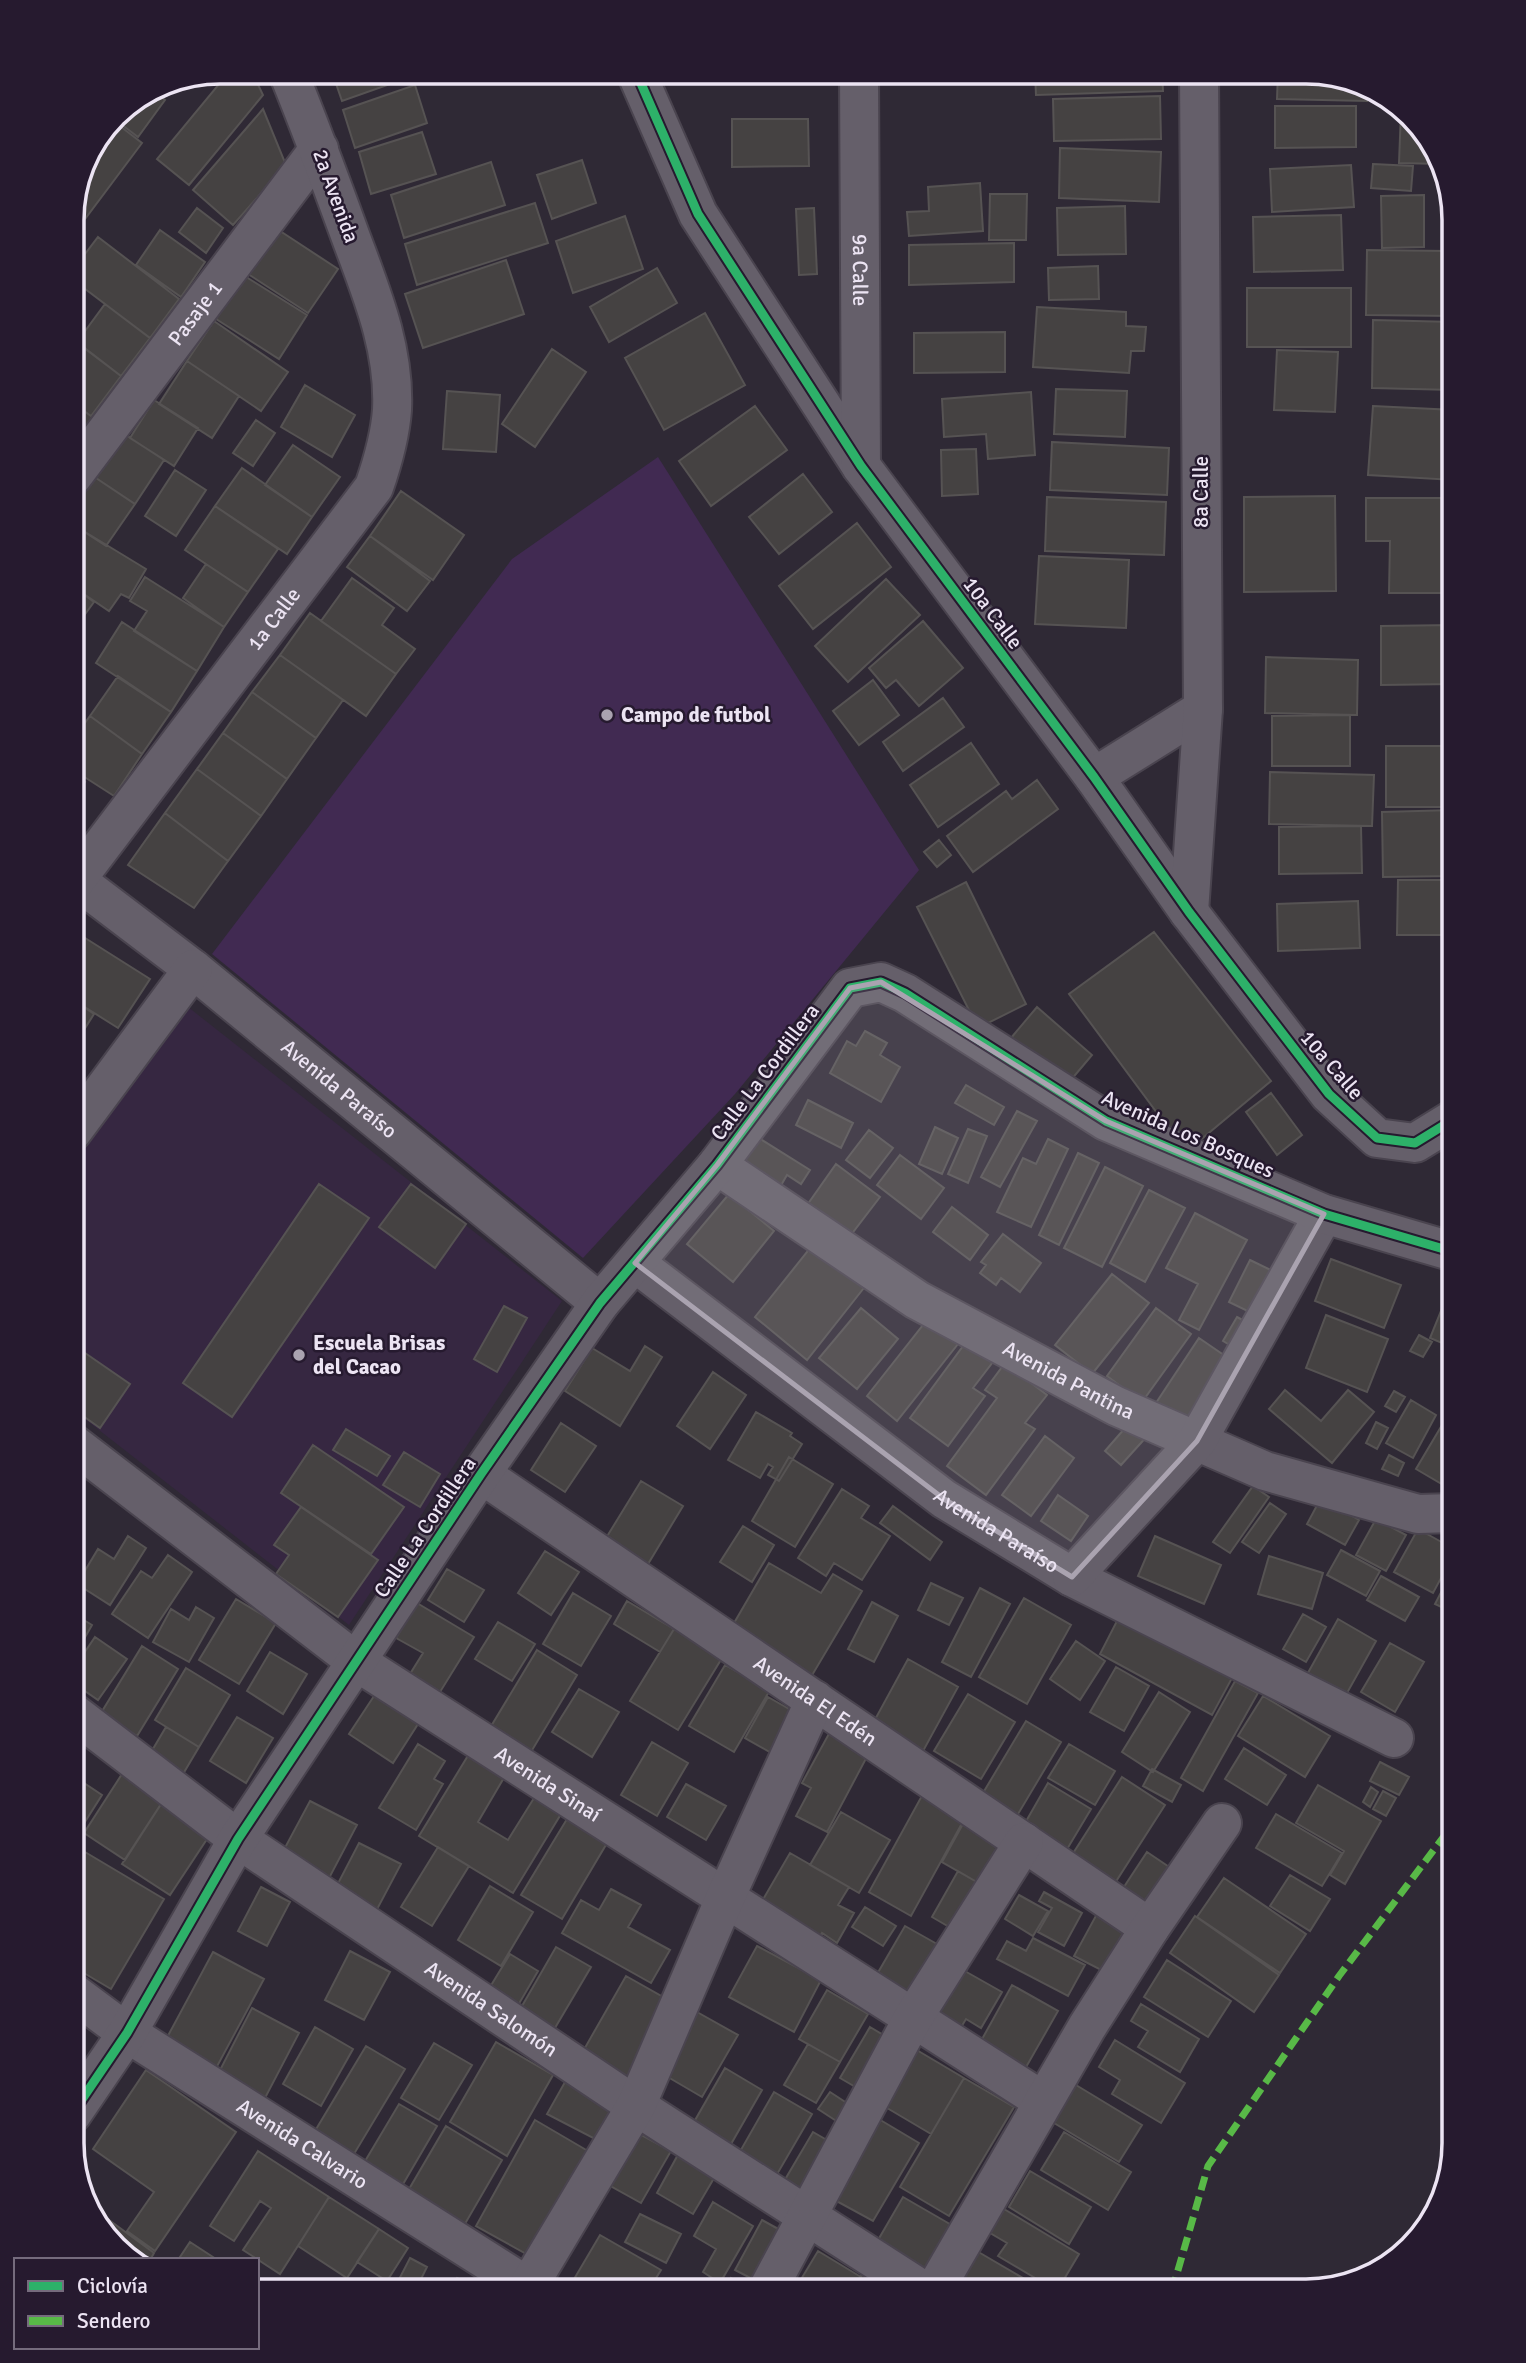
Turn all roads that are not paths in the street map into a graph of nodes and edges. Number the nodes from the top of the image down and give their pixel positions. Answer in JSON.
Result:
{"nodes":[{"id":1,"x":293,"y":84,"type":"edge"},
{"id":2,"x":641,"y":84,"type":"edge"},
{"id":3,"x":859,"y":84,"type":"edge"},
{"id":4,"x":1199,"y":84,"type":"edge"},
{"id":5,"x":319,"y":149,"type":"junction"},
{"id":6,"x":381,"y":320,"type":"joint"},
{"id":7,"x":84,"y":461,"type":"edge"},
{"id":8,"x":861,"y":466,"type":"junction"},
{"id":9,"x":1203,"y":709,"type":"junction"},
{"id":10,"x":1094,"y":777,"type":"junction"},
{"id":11,"x":84,"y":867,"type":"edge"},
{"id":12,"x":84,"y":889,"type":"edge"},
{"id":13,"x":1189,"y":912,"type":"junction"},
{"id":14,"x":193,"y":969,"type":"junction"},
{"id":15,"x":850,"y":988,"type":"joint"},
{"id":16,"x":84,"y":1116,"type":"edge"},
{"id":17,"x":1442,"y":1126,"type":"edge"},
{"id":18,"x":717,"y":1165,"type":"junction"},
{"id":19,"x":1324,"y":1214,"type":"junction"},
{"id":20,"x":1442,"y":1248,"type":"edge"},
{"id":21,"x":635,"y":1263,"type":"junction"},
{"id":22,"x":600,"y":1303,"type":"junction"},
{"id":23,"x":1197,"y":1441,"type":"junction"},
{"id":24,"x":84,"y":1452,"type":"edge"},
{"id":25,"x":481,"y":1474,"type":"junction"},
{"id":26,"x":1442,"y":1514,"type":"edge"},
{"id":27,"x":1072,"y":1577,"type":"junction"},
{"id":28,"x":357,"y":1661,"type":"junction"},
{"id":29,"x":814,"y":1700,"type":"junction"},
{"id":30,"x":84,"y":1721,"type":"edge"},
{"id":31,"x":1394,"y":1738,"type":"dead end"},
{"id":32,"x":1222,"y":1823,"type":"dead end"},
{"id":33,"x":238,"y":1839,"type":"junction"},
{"id":34,"x":1024,"y":1842,"type":"junction"},
{"id":35,"x":726,"y":1896,"type":"junction"},
{"id":36,"x":1150,"y":1928,"type":"junction"},
{"id":37,"x":84,"y":2001,"type":"edge"},
{"id":38,"x":914,"y":2018,"type":"junction"},
{"id":39,"x":127,"y":2033,"type":"junction"},
{"id":40,"x":84,"y":2097,"type":"edge"},
{"id":41,"x":1042,"y":2101,"type":"junction"},
{"id":42,"x":636,"y":2105,"type":"junction"},
{"id":43,"x":807,"y":2216,"type":"junction"},
{"id":44,"x":516,"y":2279,"type":"edge"},
{"id":45,"x":538,"y":2279,"type":"edge"},
{"id":46,"x":773,"y":2279,"type":"edge"},
{"id":47,"x":905,"y":2279,"type":"edge"},
{"id":48,"x":941,"y":2279,"type":"edge"}],
"edges":[{"from":1,"to":5,"type":"street","name":"2a Avenida"},
{"from":2,"to":8,"type":"street","name":"10a Calle"},
{"from":3,"to":8,"type":"street","name":"9a Calle"},
{"from":4,"to":9,"type":"street","name":"8a Calle"},
{"from":5,"to":6,"type":"street","name":"2a Avenida"},
{"from":5,"to":7,"type":"street","name":"Pasaje 1"},
{"from":6,"to":11,"type":"street","name":"1a Calle"},
{"from":8,"to":10,"type":"street","name":"10a Calle"},
{"from":9,"to":10,"type":"street"},
{"from":9,"to":13,"type":"street","name":"8a Calle"},
{"from":10,"to":13,"type":"street","name":"10a Calle"},
{"from":12,"to":14,"type":"street","name":"Avenida Paraíso"},
{"from":13,"to":17,"type":"street","name":"10a Calle"},
{"from":14,"to":16,"type":"street"},
{"from":14,"to":22,"type":"street","name":"Avenida Paraíso"},
{"from":15,"to":18,"type":"street","name":"Calle La Cordillera"},
{"from":15,"to":19,"type":"street","name":"Avenida Los Bosques"},
{"from":18,"to":21,"type":"street","name":"Calle La Cordillera"},
{"from":18,"to":23,"type":"street","name":"Avenida Pantina"},
{"from":19,"to":20,"type":"street","name":"Avenida Los Bosques"},
{"from":19,"to":23,"type":"street"},
{"from":21,"to":22,"type":"street","name":"Calle La Cordillera"},
{"from":21,"to":27,"type":"street","name":"Avenida Paraíso"},
{"from":22,"to":25,"type":"street","name":"Calle La Cordillera"},
{"from":23,"to":26,"type":"street","name":"Avenida Pantina"},
{"from":23,"to":27,"type":"street"},
{"from":24,"to":28,"type":"street","name":"Avenida Sinaí"},
{"from":25,"to":28,"type":"street","name":"Calle La Cordillera"},
{"from":25,"to":29,"type":"street","name":"Avenida El Edén"},
{"from":27,"to":31,"type":"street","name":"Avenida Paraíso"},
{"from":28,"to":33,"type":"street","name":"Calle La Cordillera"},
{"from":28,"to":35,"type":"street","name":"Avenida Sinaí"},
{"from":29,"to":34,"type":"street","name":"Avenida El Edén"},
{"from":29,"to":35,"type":"street"},
{"from":30,"to":33,"type":"street","name":"Avenida Salomón"},
{"from":32,"to":36,"type":"street"},
{"from":33,"to":39,"type":"street","name":"Calle La Cordillera"},
{"from":33,"to":42,"type":"street","name":"Avenida Salomón"},
{"from":34,"to":36,"type":"street","name":"Avenida El Edén"},
{"from":34,"to":38,"type":"street"},
{"from":35,"to":38,"type":"street","name":"Avenida Sinaí"},
{"from":35,"to":42,"type":"street"},
{"from":36,"to":41,"type":"street"},
{"from":37,"to":39,"type":"street","name":"Avenida Calvario"},
{"from":38,"to":41,"type":"street","name":"Avenida Sinaí"},
{"from":38,"to":43,"type":"street"},
{"from":39,"to":40,"type":"street","name":"Calle La Cordillera"},
{"from":39,"to":44,"type":"street","name":"Avenida Calvario"},
{"from":41,"to":48,"type":"street"},
{"from":42,"to":43,"type":"street","name":"Avenida Salomón"},
{"from":42,"to":45,"type":"street"},
{"from":43,"to":46,"type":"street"},
{"from":43,"to":47,"type":"street","name":"Avenida Salomón"}]}
